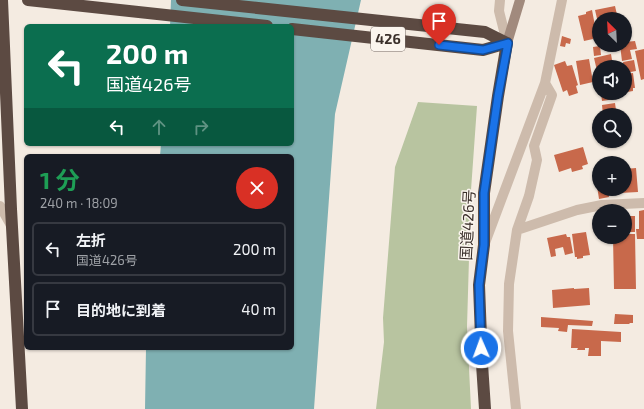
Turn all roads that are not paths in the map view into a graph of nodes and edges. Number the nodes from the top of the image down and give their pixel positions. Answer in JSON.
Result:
{"nodes":[{"id":1,"x":2,"y":0,"type":"edge"},
{"id":2,"x":28,"y":0,"type":"edge"},
{"id":3,"x":33,"y":0,"type":"edge"},
{"id":4,"x":182,"y":0,"type":"edge"},
{"id":5,"x":500,"y":0,"type":"edge"},
{"id":6,"x":520,"y":0,"type":"edge"},
{"id":7,"x":562,"y":0,"type":"edge"},
{"id":8,"x":249,"y":24,"type":"edge"},
{"id":9,"x":294,"y":29,"type":"edge"},
{"id":10,"x":508,"y":43,"type":"junction"},
{"id":11,"x":545,"y":83,"type":"junction"},
{"id":12,"x":644,"y":203,"type":"edge"},
{"id":13,"x":0,"y":206,"type":"edge"},
{"id":14,"x":12,"y":228,"type":"junction"},
{"id":15,"x":517,"y":230,"type":"junction"},
{"id":16,"x":484,"y":245,"type":"junction"},
{"id":17,"x":22,"y":409,"type":"edge"},
{"id":18,"x":485,"y":409,"type":"edge"},
{"id":19,"x":516,"y":409,"type":"edge"}],
"edges":[{"from":1,"to":14,"type":"highway"},
{"from":2,"to":3,"type":"highway"},
{"from":3,"to":8,"type":"highway"},
{"from":4,"to":10,"type":"highway","number":"426"},
{"from":5,"to":10,"type":"street"},
{"from":6,"to":10,"type":"main road"},
{"from":7,"to":11,"type":"street"},
{"from":9,"to":10,"type":"highway","number":"426"},
{"from":10,"to":16,"type":"highway","name":"国道426号"},
{"from":11,"to":15,"type":"street"},
{"from":11,"to":16,"type":"street"},
{"from":12,"to":15,"type":"street"},
{"from":13,"to":14,"type":"street"},
{"from":14,"to":17,"type":"highway"},
{"from":15,"to":19,"type":"street"},
{"from":16,"to":18,"type":"highway","name":"国道426号"}]}
